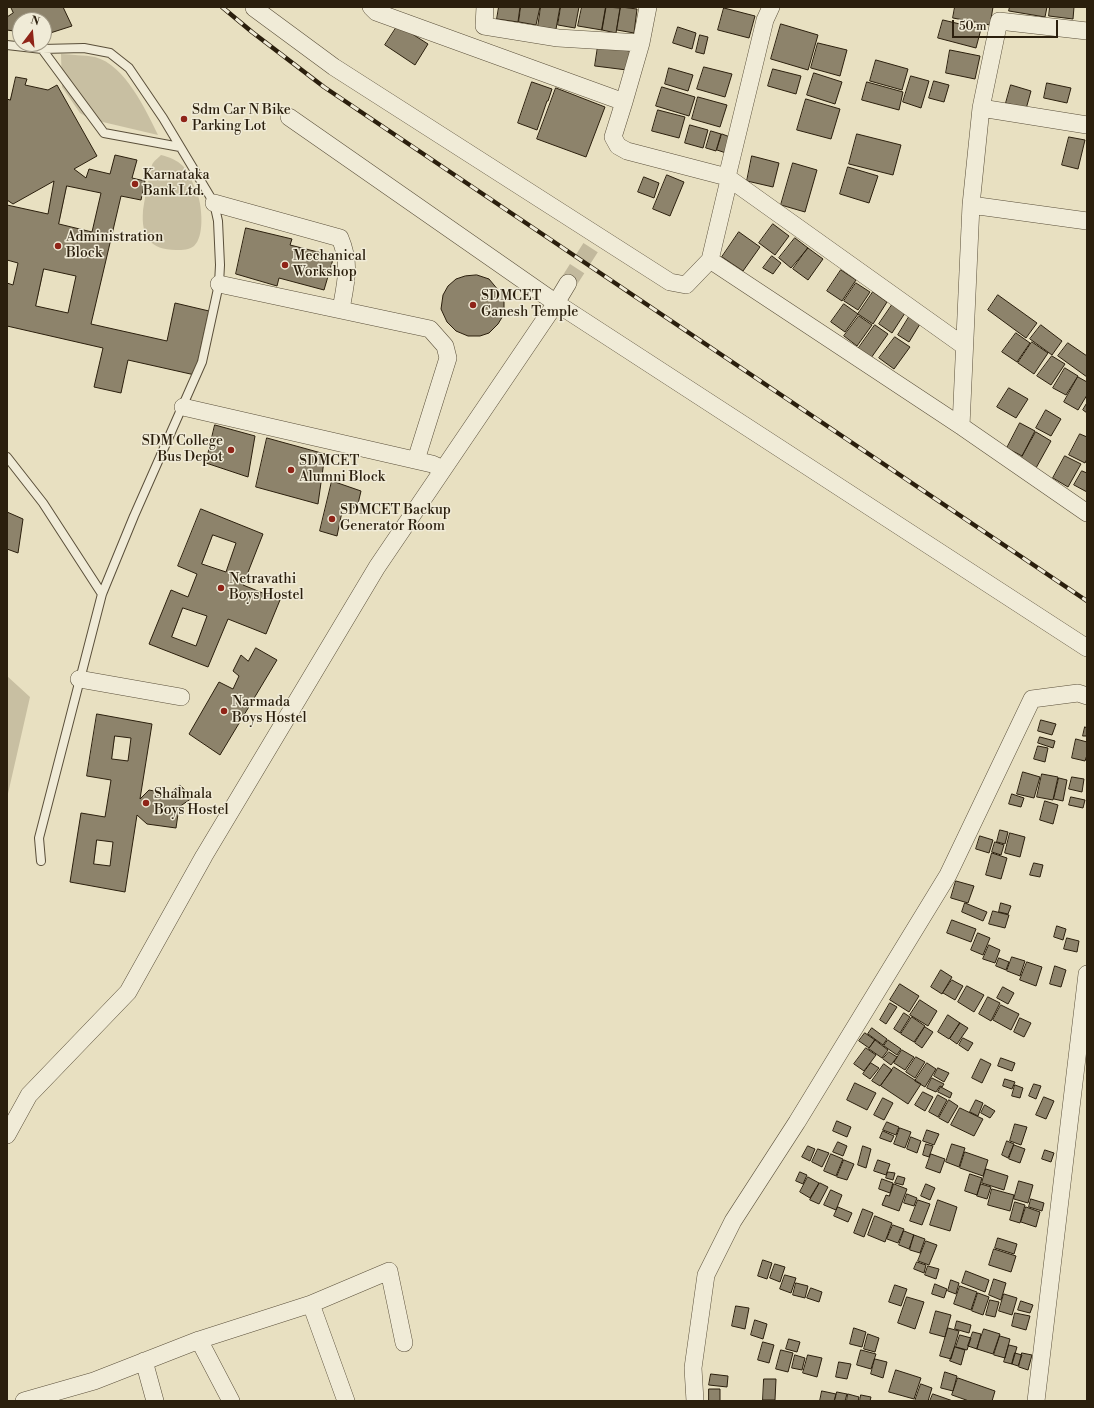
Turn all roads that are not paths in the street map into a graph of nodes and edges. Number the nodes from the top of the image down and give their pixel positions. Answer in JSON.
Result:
{"nodes":[{"id":1,"x":371,"y":7,"type":"edge"},
{"id":2,"x":485,"y":7,"type":"edge"},
{"id":3,"x":648,"y":7,"type":"edge"},
{"id":4,"x":771,"y":7,"type":"edge"},
{"id":5,"x":254,"y":8,"type":"dead end"},
{"id":6,"x":1087,"y":31,"type":"edge"},
{"id":7,"x":642,"y":43,"type":"junction"},
{"id":8,"x":52,"y":49,"type":"edge"},
{"id":9,"x":44,"y":52,"type":"edge"},
{"id":10,"x":624,"y":102,"type":"junction"},
{"id":11,"x":981,"y":108,"type":"junction"},
{"id":12,"x":289,"y":117,"type":"dead end"},
{"id":13,"x":1087,"y":125,"type":"edge"},
{"id":14,"x":180,"y":147,"type":"junction"},
{"id":15,"x":727,"y":177,"type":"junction"},
{"id":16,"x":214,"y":203,"type":"junction"},
{"id":17,"x":971,"y":205,"type":"junction"},
{"id":18,"x":1087,"y":221,"type":"edge"},
{"id":19,"x":710,"y":260,"type":"junction"},
{"id":20,"x":568,"y":283,"type":"tunnel mouth"},
{"id":21,"x":219,"y":284,"type":"junction"},
{"id":22,"x":556,"y":303,"type":"junction"},
{"id":23,"x":341,"y":309,"type":"junction"},
{"id":24,"x":964,"y":346,"type":"junction"},
{"id":25,"x":183,"y":407,"type":"junction"},
{"id":26,"x":960,"y":426,"type":"junction"},
{"id":27,"x":7,"y":457,"type":"edge"},
{"id":28,"x":416,"y":460,"type":"junction"},
{"id":29,"x":443,"y":469,"type":"junction"},
{"id":30,"x":1087,"y":513,"type":"edge"},
{"id":31,"x":102,"y":594,"type":"junction"},
{"id":32,"x":1087,"y":648,"type":"edge"},
{"id":33,"x":79,"y":678,"type":"junction"},
{"id":34,"x":1087,"y":696,"type":"edge"},
{"id":35,"x":181,"y":698,"type":"dead end"},
{"id":36,"x":41,"y":862,"type":"dead end"},
{"id":37,"x":1087,"y":974,"type":"edge"},
{"id":38,"x":7,"y":1135,"type":"edge"},
{"id":39,"x":311,"y":1304,"type":"junction"},
{"id":40,"x":199,"y":1340,"type":"junction"},
{"id":41,"x":404,"y":1344,"type":"dead end"},
{"id":42,"x":144,"y":1361,"type":"junction"},
{"id":43,"x":66,"y":1395,"type":"edge"},
{"id":44,"x":24,"y":1401,"type":"edge"},
{"id":45,"x":155,"y":1401,"type":"edge"},
{"id":46,"x":231,"y":1401,"type":"edge"},
{"id":47,"x":346,"y":1401,"type":"edge"},
{"id":48,"x":695,"y":1401,"type":"edge"},
{"id":49,"x":1036,"y":1401,"type":"edge"}],
"edges":[{"from":1,"to":10,"type":"street"},
{"from":2,"to":7,"type":"street"},
{"from":3,"to":7,"type":"street"},
{"from":4,"to":15,"type":"street"},
{"from":5,"to":19,"type":"street"},
{"from":6,"to":11,"type":"street"},
{"from":7,"to":10,"type":"street"},
{"from":8,"to":14,"type":"lane"},
{"from":9,"to":14,"type":"lane"},
{"from":10,"to":15,"type":"street"},
{"from":11,"to":13,"type":"street"},
{"from":11,"to":17,"type":"street"},
{"from":12,"to":22,"type":"street"},
{"from":14,"to":16,"type":"lane"},
{"from":15,"to":19,"type":"street"},
{"from":15,"to":24,"type":"street"},
{"from":16,"to":21,"type":"lane"},
{"from":16,"to":23,"type":"street"},
{"from":17,"to":18,"type":"street"},
{"from":17,"to":24,"type":"street"},
{"from":19,"to":26,"type":"street"},
{"from":20,"to":22,"type":"street"},
{"from":21,"to":23,"type":"street"},
{"from":21,"to":25,"type":"lane"},
{"from":22,"to":29,"type":"street"},
{"from":22,"to":32,"type":"street"},
{"from":23,"to":28,"type":"street"},
{"from":24,"to":26,"type":"street"},
{"from":25,"to":28,"type":"street"},
{"from":25,"to":31,"type":"lane"},
{"from":26,"to":30,"type":"street"},
{"from":27,"to":31,"type":"lane"},
{"from":28,"to":29,"type":"street"},
{"from":29,"to":38,"type":"street"},
{"from":31,"to":33,"type":"lane"},
{"from":33,"to":35,"type":"street"},
{"from":33,"to":36,"type":"lane"},
{"from":34,"to":48,"type":"street"},
{"from":37,"to":49,"type":"street"},
{"from":39,"to":40,"type":"street"},
{"from":39,"to":41,"type":"street"},
{"from":39,"to":47,"type":"street"},
{"from":40,"to":42,"type":"street"},
{"from":40,"to":46,"type":"street"},
{"from":42,"to":43,"type":"street"},
{"from":42,"to":45,"type":"street"},
{"from":43,"to":44,"type":"street"}]}
